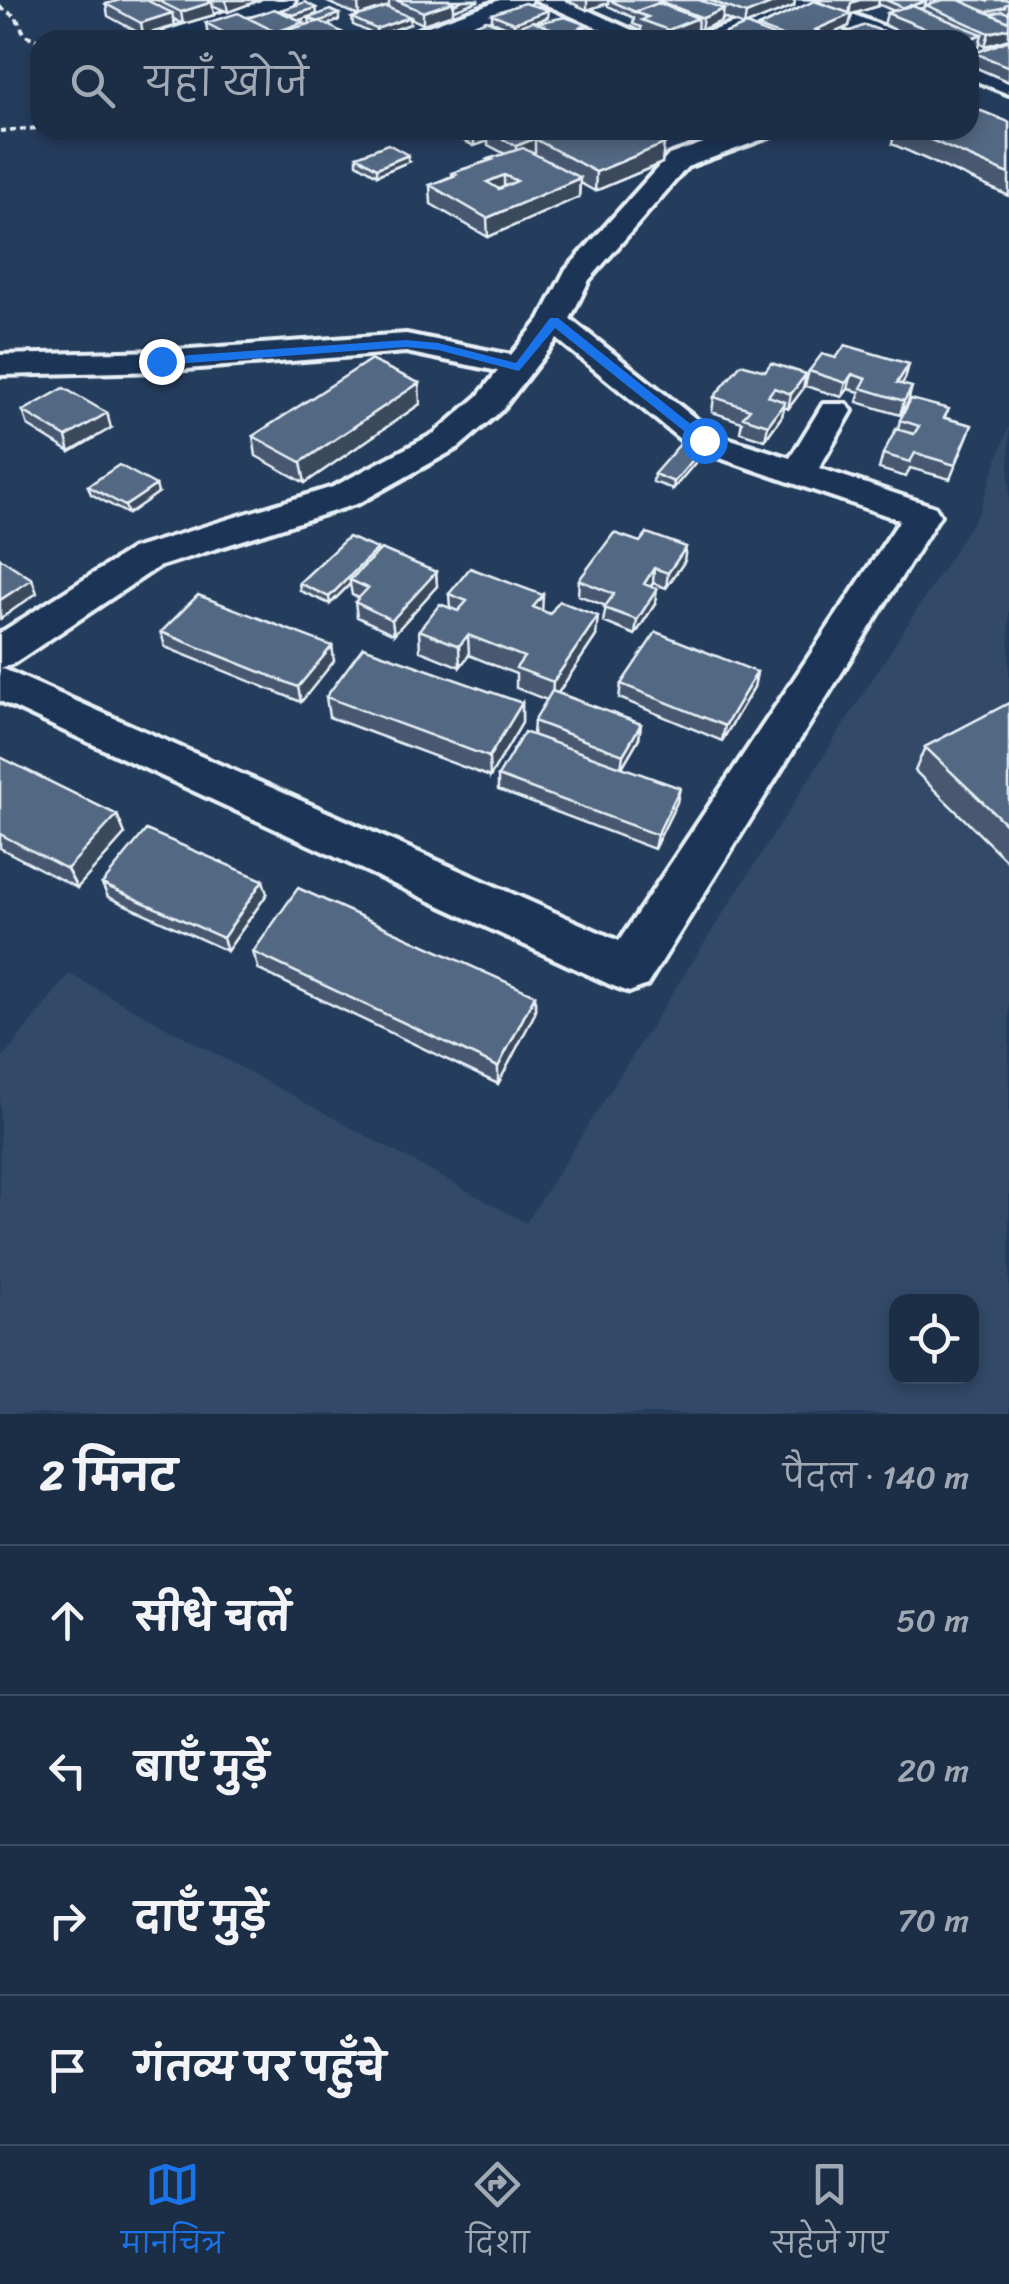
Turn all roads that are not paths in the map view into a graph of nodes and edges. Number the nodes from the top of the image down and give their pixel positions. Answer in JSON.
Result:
{"nodes":[{"id":1,"x":284,"y":0,"type":"edge"},
{"id":2,"x":520,"y":0,"type":"edge"},
{"id":3,"x":546,"y":0,"type":"edge"},
{"id":4,"x":802,"y":3,"type":"edge"},
{"id":5,"x":192,"y":30,"type":"edge"},
{"id":6,"x":439,"y":30,"type":"edge"},
{"id":7,"x":619,"y":30,"type":"edge"},
{"id":8,"x":731,"y":30,"type":"edge"},
{"id":9,"x":899,"y":30,"type":"edge"},
{"id":10,"x":979,"y":64,"type":"edge"},
{"id":11,"x":1009,"y":87,"type":"edge"},
{"id":12,"x":731,"y":140,"type":"edge"},
{"id":13,"x":564,"y":299,"type":"junction"},
{"id":14,"x":0,"y":365,"type":"edge"},
{"id":15,"x":519,"y":367,"type":"junction"},
{"id":16,"x":834,"y":411,"type":"dead end"},
{"id":17,"x":799,"y":473,"type":"junction"},
{"id":18,"x":0,"y":653,"type":"edge"},
{"id":19,"x":0,"y":682,"type":"edge"}],
"edges":[{"from":1,"to":5,"type":"street"},
{"from":2,"to":6,"type":"street"},
{"from":3,"to":7,"type":"street"},
{"from":4,"to":8,"type":"street"},
{"from":4,"to":9,"type":"street"},
{"from":10,"to":11,"type":"street"},
{"from":12,"to":13,"type":"street"},
{"from":13,"to":15,"type":"street"},
{"from":13,"to":17,"type":"street"},
{"from":14,"to":15,"type":"street"},
{"from":15,"to":18,"type":"street"},
{"from":16,"to":17,"type":"street"},
{"from":17,"to":19,"type":"street"}]}
